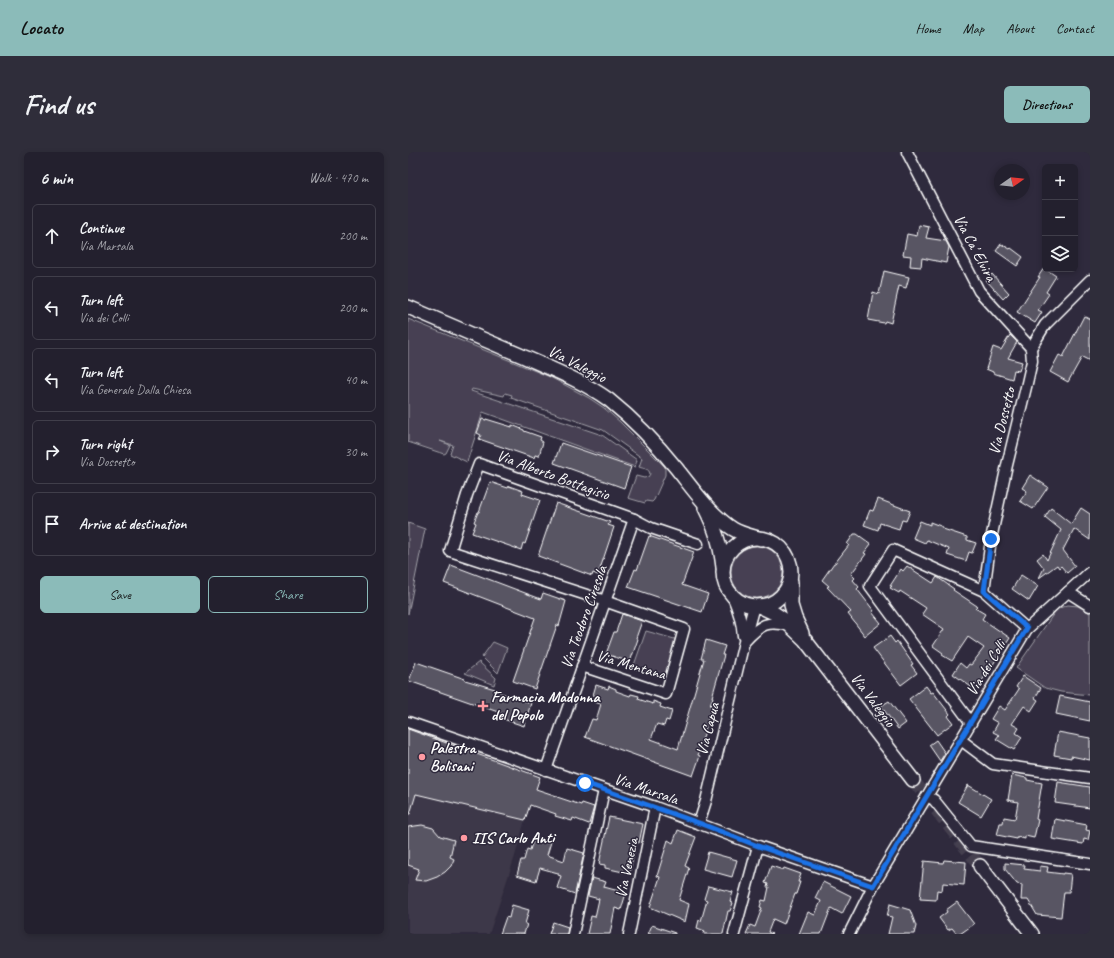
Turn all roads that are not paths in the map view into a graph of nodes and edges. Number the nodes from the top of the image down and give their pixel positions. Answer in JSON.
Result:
{"nodes":[{"id":1,"x":907,"y":152,"type":"edge"},
{"id":2,"x":1090,"y":280,"type":"edge"},
{"id":3,"x":408,"y":307,"type":"edge"},
{"id":4,"x":1031,"y":348,"type":"junction"},
{"id":5,"x":698,"y":496,"type":"junction"},
{"id":6,"x":634,"y":519,"type":"junction"},
{"id":7,"x":761,"y":539,"type":"junction"},
{"id":8,"x":698,"y":544,"type":"dead end"},
{"id":9,"x":1090,"y":572,"type":"edge"},
{"id":10,"x":724,"y":578,"type":"junction"},
{"id":11,"x":791,"y":578,"type":"junction"},
{"id":12,"x":984,"y":591,"type":"junction"},
{"id":13,"x":1068,"y":592,"type":"junction"},
{"id":14,"x":732,"y":595,"type":"junction"},
{"id":15,"x":605,"y":601,"type":"junction"},
{"id":16,"x":757,"y":606,"type":"junction"},
{"id":17,"x":1090,"y":606,"type":"edge"},
{"id":18,"x":792,"y":626,"type":"junction"},
{"id":19,"x":1027,"y":628,"type":"junction"},
{"id":20,"x":805,"y":640,"type":"junction"},
{"id":21,"x":744,"y":642,"type":"junction"},
{"id":22,"x":582,"y":666,"type":"junction"},
{"id":23,"x":408,"y":722,"type":"edge"},
{"id":24,"x":971,"y":723,"type":"junction"},
{"id":25,"x":961,"y":740,"type":"junction"},
{"id":26,"x":546,"y":770,"type":"junction"},
{"id":27,"x":1090,"y":778,"type":"edge"},
{"id":28,"x":913,"y":780,"type":"tunnel mouth"},
{"id":29,"x":604,"y":790,"type":"junction"},
{"id":30,"x":927,"y":796,"type":"junction"},
{"id":31,"x":655,"y":807,"type":"junction"},
{"id":32,"x":699,"y":823,"type":"junction"},
{"id":33,"x":758,"y":846,"type":"junction"},
{"id":34,"x":1090,"y":864,"type":"edge"},
{"id":35,"x":980,"y":866,"type":"tunnel mouth"},
{"id":36,"x":873,"y":886,"type":"junction"},
{"id":37,"x":573,"y":934,"type":"edge"},
{"id":38,"x":629,"y":934,"type":"edge"},
{"id":39,"x":734,"y":934,"type":"edge"},
{"id":40,"x":849,"y":934,"type":"edge"},
{"id":41,"x":1032,"y":934,"type":"edge"}],
"edges":[{"from":1,"to":4,"type":"street","name":"Via Ca' Elvira"},
{"from":2,"to":4,"type":"street","name":"Via Dossetto"},
{"from":3,"to":5,"type":"main road","name":"Via Valeggio"},
{"from":4,"to":12,"type":"street","name":"Via Dossetto"},
{"from":5,"to":7,"type":"main road","name":"Via Valeggio"},
{"from":5,"to":10,"type":"main road","name":"Via Valeggio"},
{"from":6,"to":8,"type":"street","name":"Via Alberto Bottagisio"},
{"from":6,"to":15,"type":"street","name":"Via Teodoro Ciresola"},
{"from":6,"to":15,"type":"street","name":"Via Alberto Bottagisio"},
{"from":7,"to":10,"type":"main road"},
{"from":7,"to":11,"type":"main road"},
{"from":9,"to":13,"type":"street","name":"Via dei Colli"},
{"from":10,"to":14,"type":"main road"},
{"from":11,"to":16,"type":"main road"},
{"from":11,"to":20,"type":"main road","name":"Via Valeggio"},
{"from":12,"to":19,"type":"street"},
{"from":12,"to":24,"type":"street"},
{"from":13,"to":17,"type":"street"},
{"from":13,"to":19,"type":"street","name":"Via dei Colli"},
{"from":14,"to":16,"type":"main road"},
{"from":14,"to":21,"type":"street","name":"Via Capua"},
{"from":15,"to":22,"type":"street","name":"Via Teodoro Ciresola"},
{"from":15,"to":22,"type":"street","name":"Via Mentana"},
{"from":16,"to":18,"type":"main road","name":"Via Valeggio"},
{"from":16,"to":21,"type":"street","name":"Via Capua"},
{"from":18,"to":20,"type":"main road","name":"Via Valeggio"},
{"from":18,"to":21,"type":"street"},
{"from":19,"to":24,"type":"street","name":"Via dei Colli"},
{"from":20,"to":28,"type":"main road","name":"Via Valeggio"},
{"from":21,"to":32,"type":"street","name":"Via Capua"},
{"from":22,"to":26,"type":"street","name":"Via Teodoro Ciresola"},
{"from":23,"to":26,"type":"street","name":"Via Marsala"},
{"from":24,"to":25,"type":"street","name":"Via dei Colli"},
{"from":25,"to":27,"type":"street"},
{"from":25,"to":30,"type":"street","name":"Via dei Colli"},
{"from":26,"to":29,"type":"street","name":"Via Marsala"},
{"from":29,"to":31,"type":"street","name":"Via Marsala"},
{"from":29,"to":37,"type":"street"},
{"from":30,"to":34,"type":"street"},
{"from":30,"to":36,"type":"street","name":"Via dei Colli"},
{"from":31,"to":32,"type":"street","name":"Via Marsala"},
{"from":31,"to":38,"type":"street","name":"Via Venezia"},
{"from":32,"to":33,"type":"street","name":"Via Marsala"},
{"from":33,"to":36,"type":"street","name":"Via Marsala"},
{"from":33,"to":39,"type":"street"},
{"from":35,"to":41,"type":"main road"},
{"from":36,"to":40,"type":"street","name":"Via dei Colli"}]}
